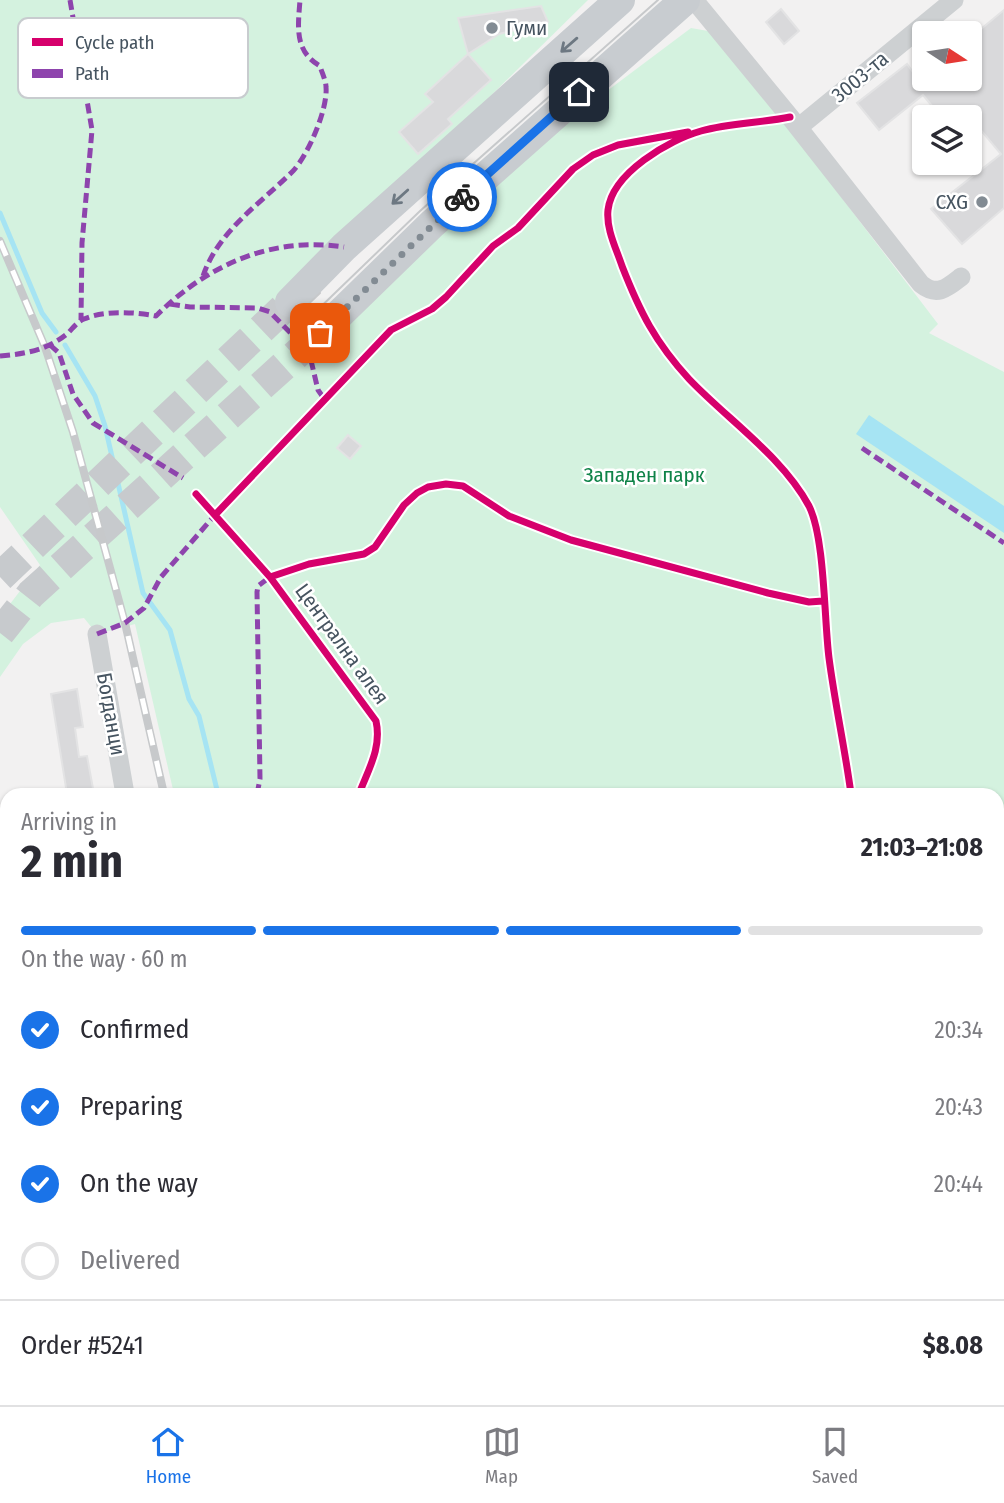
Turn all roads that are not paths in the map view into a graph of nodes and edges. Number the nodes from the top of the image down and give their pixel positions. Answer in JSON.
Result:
{"nodes":[{"id":1,"x":621,"y":0,"type":"edge"},
{"id":2,"x":685,"y":0,"type":"edge"},
{"id":3,"x":694,"y":0,"type":"edge"},
{"id":4,"x":954,"y":0,"type":"edge"},
{"id":5,"x":799,"y":127,"type":"junction"},
{"id":6,"x":961,"y":277,"type":"dead end"},
{"id":7,"x":290,"y":302,"type":"tunnel mouth"},
{"id":8,"x":320,"y":333,"type":"tunnel mouth"},
{"id":9,"x":97,"y":634,"type":"dead end"},
{"id":10,"x":124,"y":788,"type":"edge"}],
"edges":[{"from":1,"to":7,"type":"main road","one_way":true},
{"from":2,"to":8,"type":"main road"},
{"from":3,"to":5,"type":"street"},
{"from":4,"to":5,"type":"street","name":"3003-та"},
{"from":5,"to":6,"type":"street"},
{"from":9,"to":10,"type":"street","name":"Богданци"}]}
